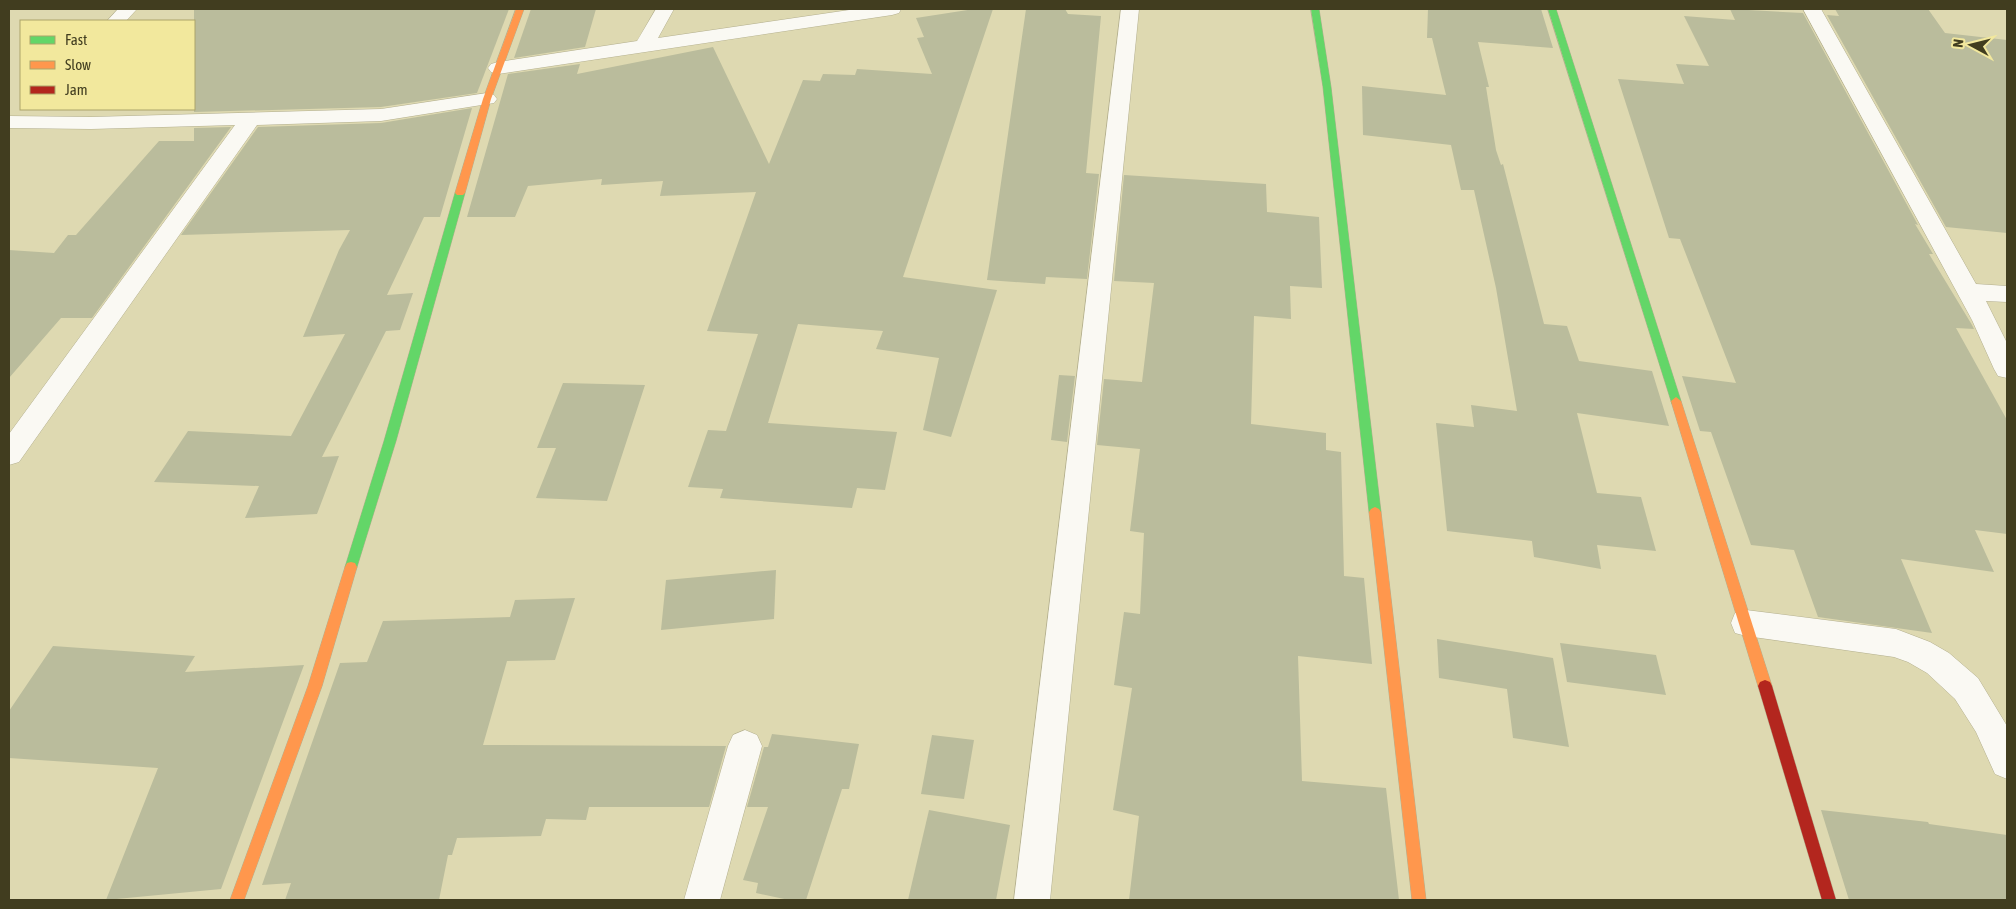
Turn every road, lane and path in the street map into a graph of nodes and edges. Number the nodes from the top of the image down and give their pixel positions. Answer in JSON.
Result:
{"nodes":[{"id":1,"x":128,"y":9,"type":"edge"},
{"id":2,"x":520,"y":9,"type":"edge"},
{"id":3,"x":665,"y":9,"type":"edge"},
{"id":4,"x":892,"y":9,"type":"edge"},
{"id":5,"x":1130,"y":9,"type":"edge"},
{"id":6,"x":1315,"y":9,"type":"edge"},
{"id":7,"x":1552,"y":9,"type":"edge"},
{"id":8,"x":1812,"y":9,"type":"edge"},
{"id":9,"x":117,"y":20,"type":"edge"},
{"id":10,"x":643,"y":47,"type":"junction"},
{"id":11,"x":498,"y":68,"type":"junction"},
{"id":12,"x":487,"y":99,"type":"junction"},
{"id":13,"x":21,"y":117,"type":"edge"},
{"id":14,"x":251,"y":118,"type":"junction"},
{"id":15,"x":1968,"y":292,"type":"junction"},
{"id":16,"x":2007,"y":294,"type":"edge"},
{"id":17,"x":2007,"y":369,"type":"edge"},
{"id":18,"x":9,"y":454,"type":"edge"},
{"id":19,"x":1746,"y":623,"type":"junction"},
{"id":20,"x":745,"y":746,"type":"dead end"},
{"id":21,"x":2007,"y":763,"type":"edge"},
{"id":22,"x":237,"y":900,"type":"edge"},
{"id":23,"x":702,"y":900,"type":"edge"},
{"id":24,"x":1032,"y":900,"type":"edge"},
{"id":25,"x":1419,"y":900,"type":"edge"},
{"id":26,"x":1830,"y":900,"type":"edge"}],
"edges":[{"from":1,"to":9,"type":"street"},
{"from":2,"to":11,"type":"street"},
{"from":3,"to":10,"type":"street"},
{"from":4,"to":10,"type":"street"},
{"from":5,"to":24,"type":"street"},
{"from":6,"to":25,"type":"street"},
{"from":7,"to":19,"type":"street"},
{"from":8,"to":15,"type":"street"},
{"from":10,"to":11,"type":"street"},
{"from":11,"to":12,"type":"street"},
{"from":12,"to":14,"type":"street"},
{"from":12,"to":22,"type":"street"},
{"from":13,"to":14,"type":"street"},
{"from":14,"to":18,"type":"street"},
{"from":15,"to":16,"type":"street"},
{"from":15,"to":17,"type":"street"},
{"from":19,"to":21,"type":"street"},
{"from":19,"to":26,"type":"street"},
{"from":20,"to":23,"type":"street"}]}
